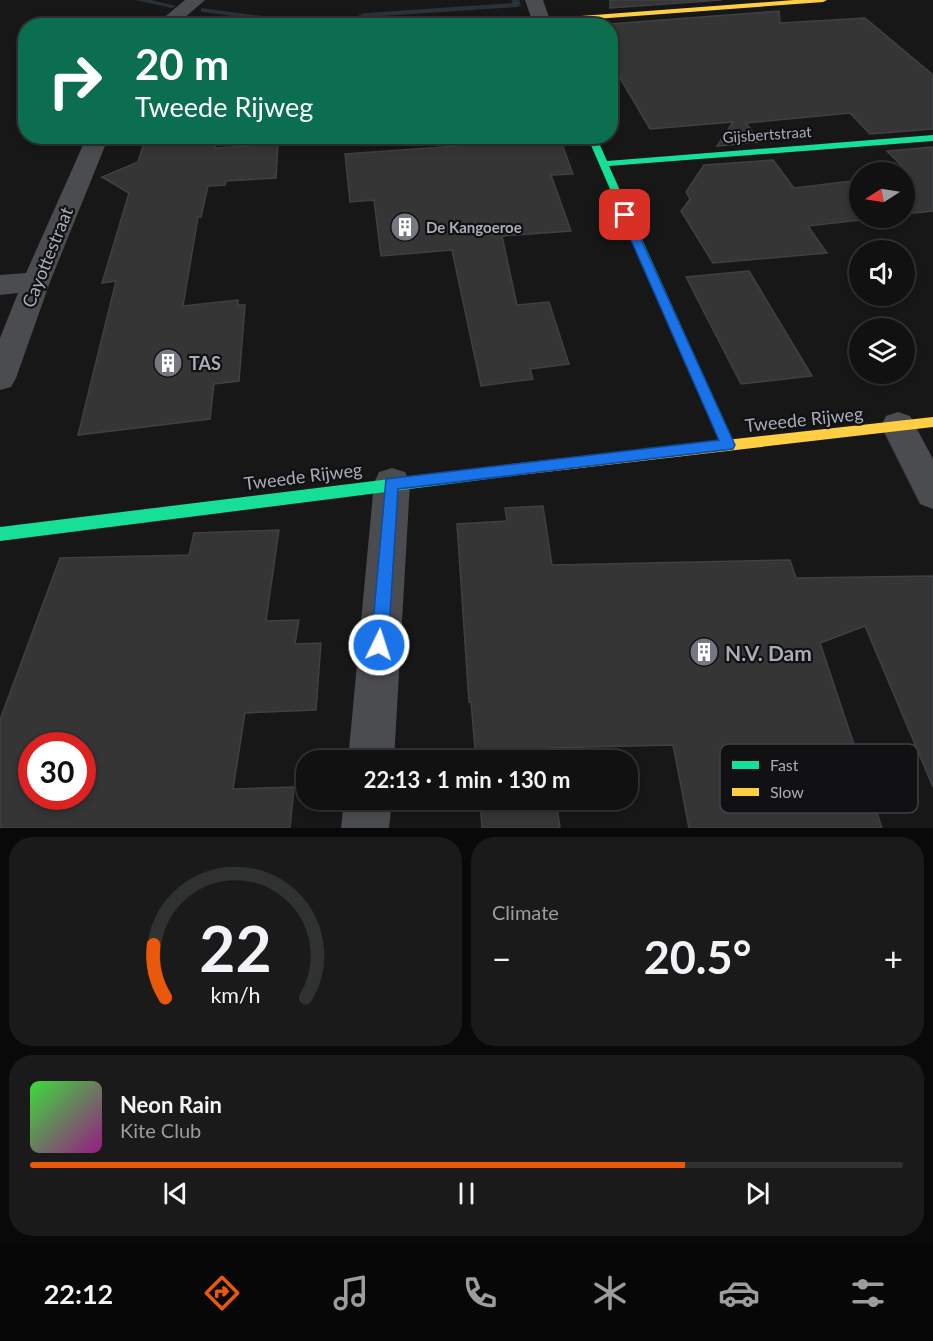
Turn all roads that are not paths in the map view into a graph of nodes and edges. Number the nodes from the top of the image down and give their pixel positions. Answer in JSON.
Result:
{"nodes":[{"id":1,"x":196,"y":0,"type":"edge"},
{"id":2,"x":534,"y":0,"type":"edge"},
{"id":3,"x":823,"y":0,"type":"edge"},
{"id":4,"x":172,"y":18,"type":"edge"},
{"id":5,"x":540,"y":18,"type":"edge"},
{"id":6,"x":603,"y":18,"type":"edge"},
{"id":7,"x":933,"y":138,"type":"edge"},
{"id":8,"x":95,"y":144,"type":"edge"},
{"id":9,"x":594,"y":144,"type":"edge"},
{"id":10,"x":603,"y":164,"type":"junction"},
{"id":11,"x":36,"y":282,"type":"junction"},
{"id":12,"x":0,"y":285,"type":"edge"},
{"id":13,"x":0,"y":378,"type":"edge"},
{"id":14,"x":933,"y":422,"type":"edge"},
{"id":15,"x":898,"y":426,"type":"junction"},
{"id":16,"x":728,"y":445,"type":"junction"},
{"id":17,"x":392,"y":483,"type":"junction"},
{"id":18,"x":933,"y":493,"type":"edge"},
{"id":19,"x":0,"y":534,"type":"edge"},
{"id":20,"x":371,"y":750,"type":"edge"},
{"id":21,"x":367,"y":810,"type":"edge"},
{"id":22,"x":365,"y":828,"type":"edge"}],
"edges":[{"from":1,"to":4,"type":"street"},
{"from":2,"to":5,"type":"street"},
{"from":3,"to":6,"type":"street"},
{"from":7,"to":10,"type":"street","name":"Gijsbertstraat"},
{"from":8,"to":11,"type":"street","name":"Cayottestraat"},
{"from":9,"to":10,"type":"street"},
{"from":10,"to":16,"type":"street"},
{"from":11,"to":12,"type":"street"},
{"from":11,"to":13,"type":"street","name":"Cayottestraat"},
{"from":14,"to":15,"type":"street","name":"Tweede Rijweg"},
{"from":15,"to":16,"type":"street","name":"Tweede Rijweg"},
{"from":15,"to":18,"type":"street"},
{"from":16,"to":17,"type":"street","name":"Tweede Rijweg"},
{"from":17,"to":19,"type":"street","name":"Tweede Rijweg"},
{"from":17,"to":20,"type":"street"},
{"from":21,"to":22,"type":"street"}]}
